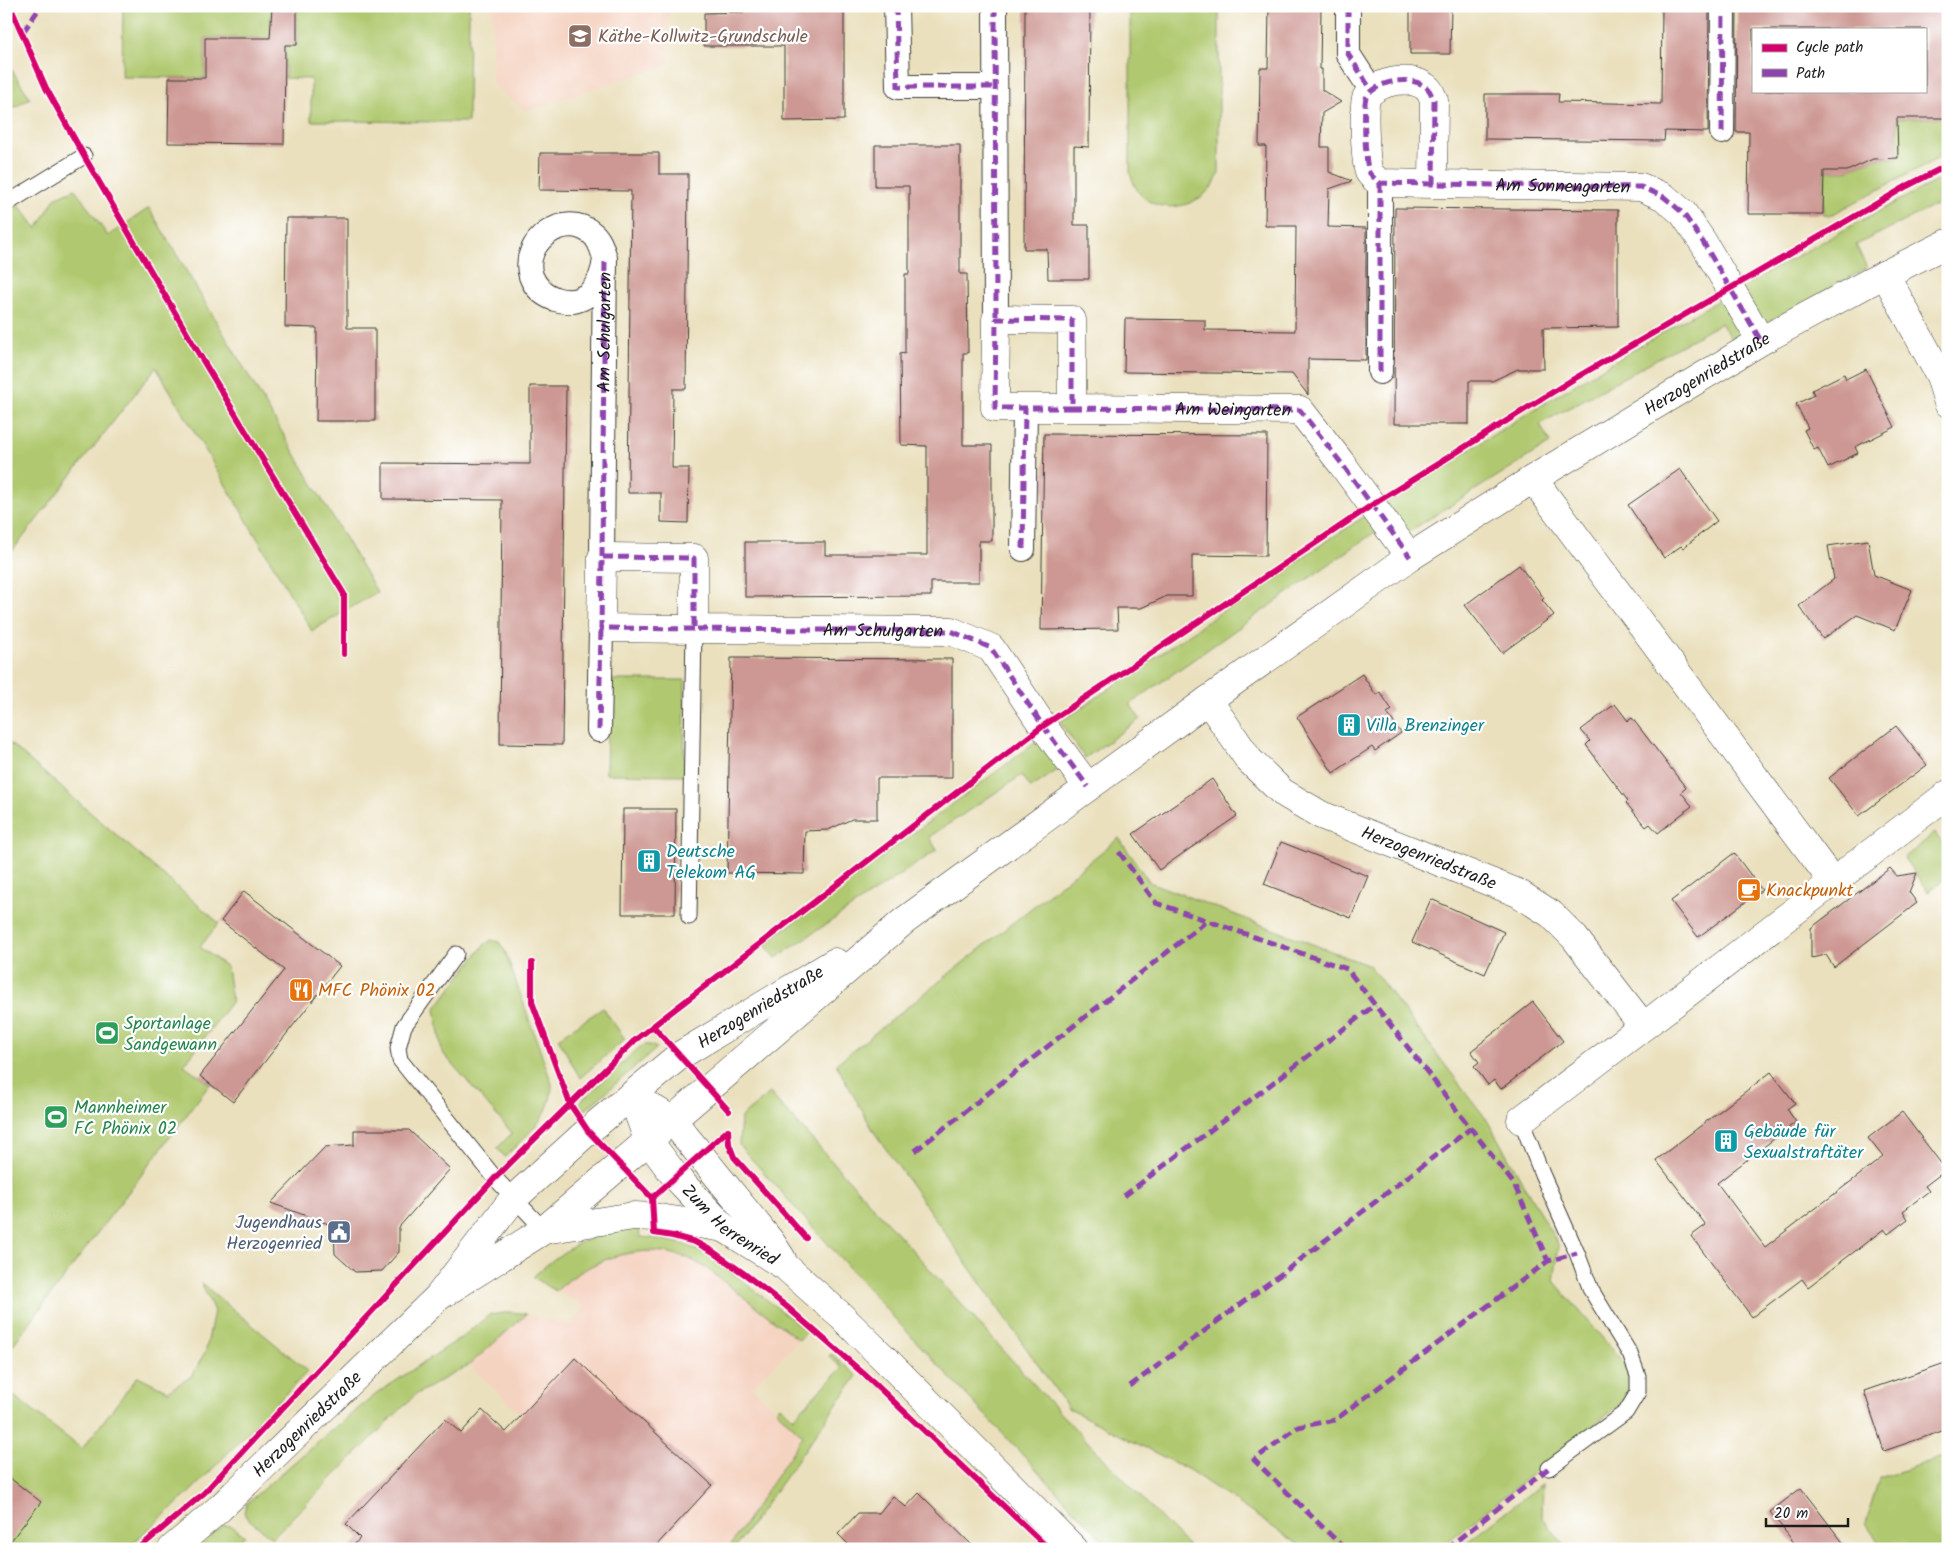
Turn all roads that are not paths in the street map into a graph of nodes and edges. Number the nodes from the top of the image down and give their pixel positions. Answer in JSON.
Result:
{"nodes":[{"id":1,"x":896,"y":6,"type":"edge"},
{"id":2,"x":995,"y":6,"type":"edge"},
{"id":3,"x":1348,"y":6,"type":"edge"},
{"id":4,"x":1723,"y":6,"type":"edge"},
{"id":5,"x":995,"y":87,"type":"junction"},
{"id":6,"x":1372,"y":91,"type":"junction"},
{"id":7,"x":1722,"y":132,"type":"dead end"},
{"id":8,"x":84,"y":156,"type":"dead end"},
{"id":9,"x":1380,"y":183,"type":"junction"},
{"id":10,"x":1433,"y":184,"type":"junction"},
{"id":11,"x":6,"y":204,"type":"edge"},
{"id":12,"x":1948,"y":243,"type":"edge"},
{"id":13,"x":605,"y":258,"type":"dead end"},
{"id":14,"x":1885,"y":274,"type":"junction"},
{"id":15,"x":996,"y":319,"type":"junction"},
{"id":16,"x":1760,"y":341,"type":"junction"},
{"id":17,"x":1380,"y":372,"type":"dead end"},
{"id":18,"x":1948,"y":403,"type":"edge"},
{"id":19,"x":1025,"y":408,"type":"junction"},
{"id":20,"x":1072,"y":408,"type":"junction"},
{"id":21,"x":1533,"y":479,"type":"junction"},
{"id":22,"x":1023,"y":549,"type":"dead end"},
{"id":23,"x":602,"y":557,"type":"junction"},
{"id":24,"x":1410,"y":557,"type":"junction"},
{"id":25,"x":601,"y":628,"type":"junction"},
{"id":26,"x":694,"y":629,"type":"junction"},
{"id":27,"x":1208,"y":700,"type":"junction"},
{"id":28,"x":599,"y":730,"type":"dead end"},
{"id":29,"x":1088,"y":787,"type":"junction"},
{"id":30,"x":1948,"y":794,"type":"edge"},
{"id":31,"x":1833,"y":882,"type":"junction"},
{"id":32,"x":689,"y":917,"type":"dead end"},
{"id":33,"x":904,"y":921,"type":"junction"},
{"id":34,"x":456,"y":954,"type":"dead end"},
{"id":35,"x":1643,"y":1026,"type":"junction"},
{"id":36,"x":632,"y":1096,"type":"junction"},
{"id":37,"x":672,"y":1120,"type":"junction"},
{"id":38,"x":1521,"y":1120,"type":"joint"},
{"id":39,"x":648,"y":1140,"type":"junction"},
{"id":40,"x":514,"y":1200,"type":"junction"},
{"id":41,"x":724,"y":1228,"type":"junction"},
{"id":42,"x":544,"y":1230,"type":"junction"},
{"id":43,"x":786,"y":1267,"type":"junction"},
{"id":44,"x":438,"y":1297,"type":"junction"},
{"id":45,"x":1549,"y":1468,"type":"dead end"},
{"id":46,"x":172,"y":1549,"type":"edge"},
{"id":47,"x":1074,"y":1549,"type":"edge"}],
"edges":[{"from":1,"to":5,"type":"street"},
{"from":2,"to":5,"type":"street","name":"Am Weingarten"},
{"from":3,"to":6,"type":"street"},
{"from":4,"to":7,"type":"street"},
{"from":5,"to":15,"type":"street","name":"Am Weingarten"},
{"from":6,"to":9,"type":"street"},
{"from":6,"to":10,"type":"street"},
{"from":8,"to":11,"type":"lane"},
{"from":9,"to":10,"type":"street","name":"Am Sonnengarten"},
{"from":9,"to":17,"type":"street"},
{"from":10,"to":16,"type":"street","name":"Am Sonnengarten"},
{"from":12,"to":14,"type":"street","name":"Herzogenriedstraße"},
{"from":13,"to":23,"type":"street","name":"Am Schulgarten"},
{"from":14,"to":16,"type":"street","name":"Herzogenriedstraße"},
{"from":14,"to":18,"type":"street"},
{"from":15,"to":19,"type":"street","name":"Am Weingarten"},
{"from":15,"to":20,"type":"street"},
{"from":16,"to":21,"type":"street","name":"Herzogenriedstraße"},
{"from":19,"to":20,"type":"street","name":"Am Weingarten"},
{"from":19,"to":22,"type":"street"},
{"from":20,"to":24,"type":"street","name":"Am Weingarten"},
{"from":21,"to":24,"type":"street","name":"Herzogenriedstraße"},
{"from":21,"to":31,"type":"street"},
{"from":23,"to":25,"type":"street","name":"Am Schulgarten"},
{"from":23,"to":26,"type":"street"},
{"from":24,"to":27,"type":"street","name":"Herzogenriedstraße"},
{"from":25,"to":26,"type":"street","name":"Am Schulgarten"},
{"from":25,"to":28,"type":"street","name":"Am Schulgarten"},
{"from":26,"to":29,"type":"street","name":"Am Schulgarten"},
{"from":26,"to":32,"type":"lane"},
{"from":27,"to":29,"type":"street","name":"Herzogenriedstraße"},
{"from":27,"to":35,"type":"street","name":"Herzogenriedstraße"},
{"from":29,"to":33,"type":"street","name":"Herzogenriedstraße"},
{"from":30,"to":31,"type":"street"},
{"from":31,"to":35,"type":"street"},
{"from":33,"to":36,"type":"street","name":"Herzogenriedstraße"},
{"from":33,"to":37,"type":"street","name":"Herzogenriedstraße"},
{"from":34,"to":40,"type":"lane"},
{"from":35,"to":38,"type":"street"},
{"from":36,"to":37,"type":"street","name":"Zum Herrenried"},
{"from":36,"to":39,"type":"street","name":"Zum Herrenried"},
{"from":36,"to":40,"type":"street","name":"Herzogenriedstraße"},
{"from":37,"to":39,"type":"street","name":"Herzogenriedstraße"},
{"from":37,"to":43,"type":"street","name":"Zum Herrenried"},
{"from":38,"to":45,"type":"lane"},
{"from":39,"to":41,"type":"street","name":"Zum Herrenried"},
{"from":39,"to":42,"type":"street","name":"Herzogenriedstraße"},
{"from":40,"to":42,"type":"lane"},
{"from":40,"to":44,"type":"street","name":"Herzogenriedstraße"},
{"from":41,"to":42,"type":"street"},
{"from":41,"to":43,"type":"street","name":"Zum Herrenried"},
{"from":42,"to":44,"type":"street","name":"Herzogenriedstraße"},
{"from":43,"to":47,"type":"street","name":"Zum Herrenried"},
{"from":44,"to":46,"type":"street","name":"Herzogenriedstraße"}]}
